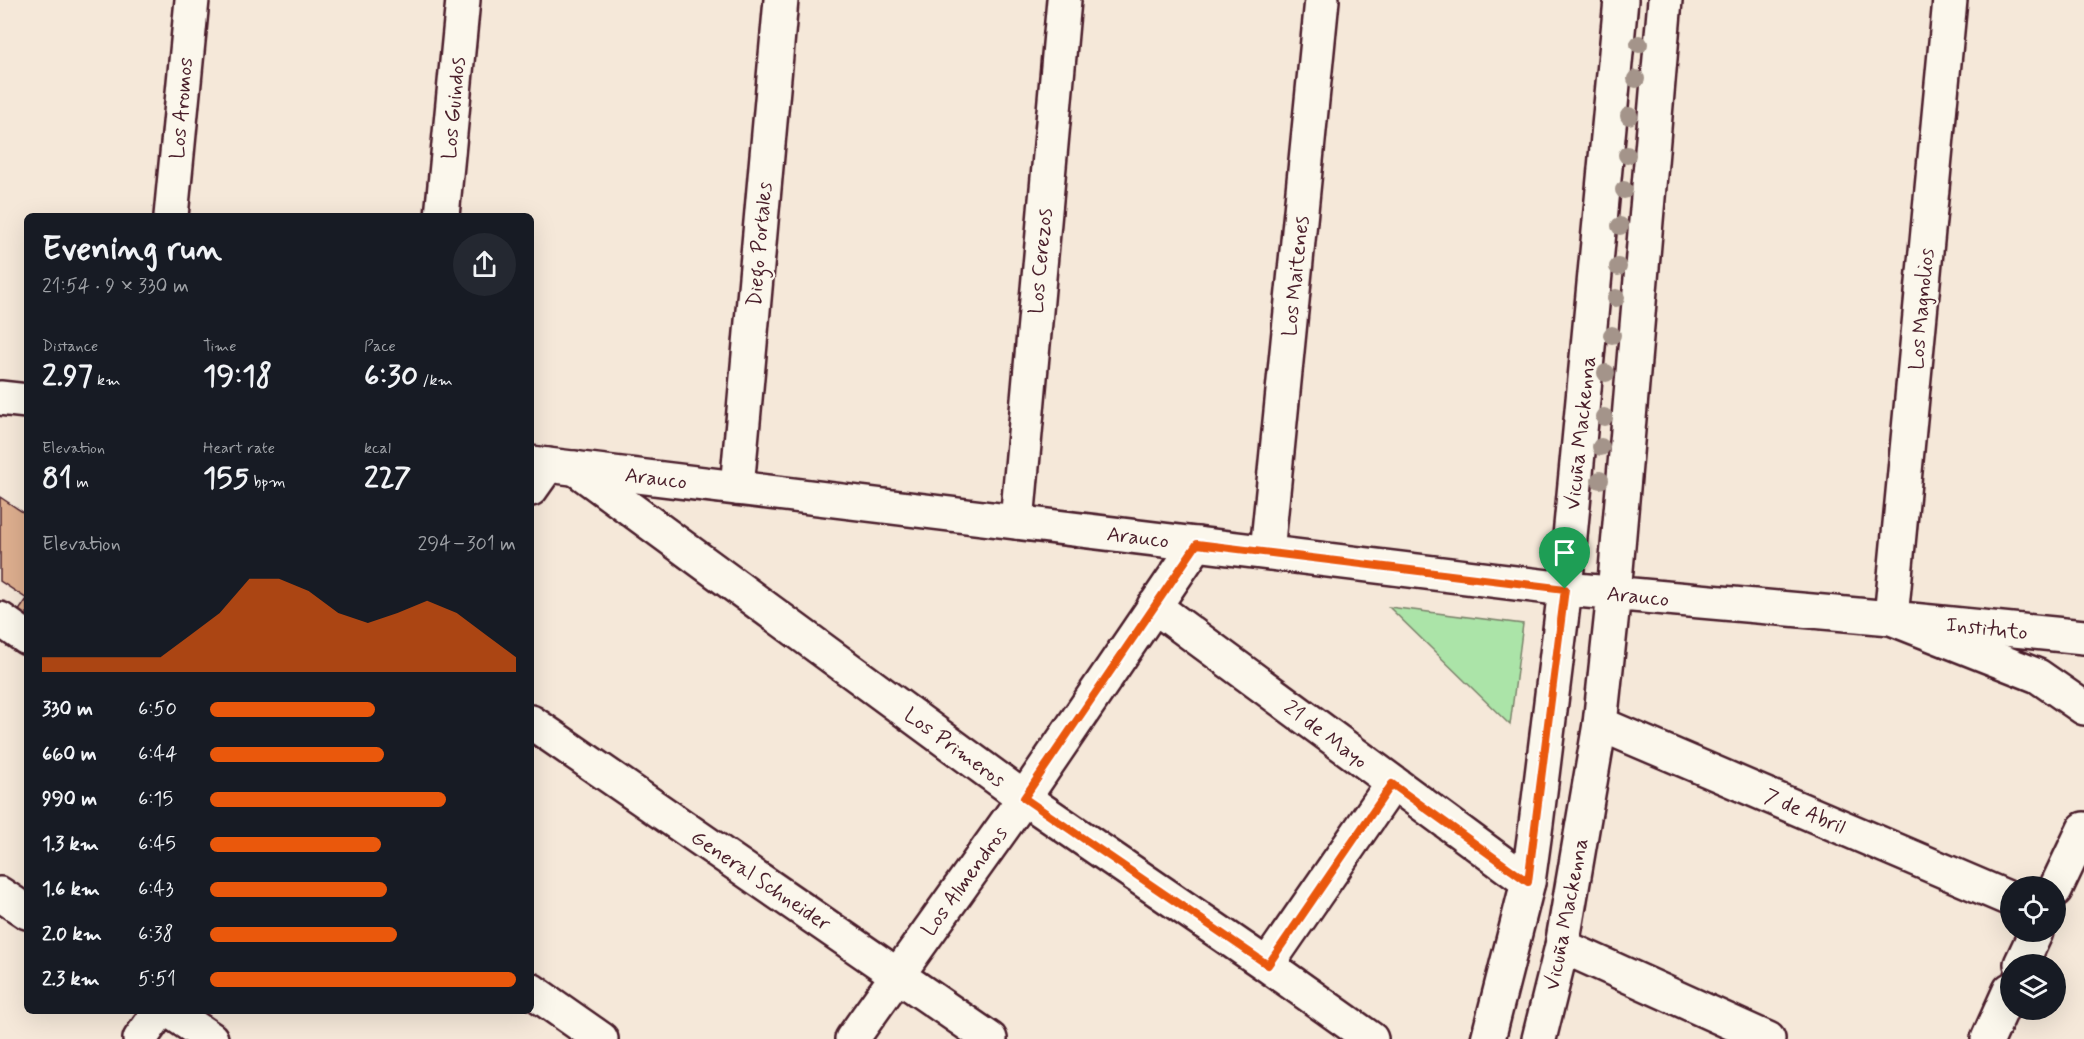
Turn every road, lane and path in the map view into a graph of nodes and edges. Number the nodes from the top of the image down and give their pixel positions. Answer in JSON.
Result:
{"nodes":[{"id":1,"x":192,"y":0,"type":"edge"},
{"id":2,"x":463,"y":0,"type":"edge"},
{"id":3,"x":781,"y":0,"type":"edge"},
{"id":4,"x":1064,"y":0,"type":"edge"},
{"id":5,"x":1322,"y":0,"type":"edge"},
{"id":6,"x":1621,"y":0,"type":"edge"},
{"id":7,"x":1665,"y":0,"type":"edge"},
{"id":8,"x":1950,"y":0,"type":"edge"},
{"id":9,"x":171,"y":213,"type":"edge"},
{"id":10,"x":442,"y":213,"type":"edge"},
{"id":11,"x":0,"y":398,"type":"edge"},
{"id":12,"x":24,"y":401,"type":"edge"},
{"id":13,"x":546,"y":471,"type":"edge"},
{"id":14,"x":737,"y":488,"type":"junction"},
{"id":15,"x":1017,"y":522,"type":"junction"},
{"id":16,"x":1197,"y":544,"type":"junction"},
{"id":17,"x":1268,"y":552,"type":"junction"},
{"id":18,"x":1565,"y":589,"type":"junction"},
{"id":19,"x":1614,"y":593,"type":"junction"},
{"id":20,"x":1154,"y":606,"type":"junction"},
{"id":21,"x":1891,"y":618,"type":"junction"},
{"id":22,"x":0,"y":619,"type":"edge"},
{"id":23,"x":24,"y":636,"type":"edge"},
{"id":24,"x":2084,"y":637,"type":"edge"},
{"id":25,"x":2084,"y":708,"type":"edge"},
{"id":26,"x":534,"y":724,"type":"edge"},
{"id":27,"x":1600,"y":724,"type":"junction"},
{"id":28,"x":1392,"y":784,"type":"junction"},
{"id":29,"x":1024,"y":798,"type":"junction"},
{"id":30,"x":2084,"y":829,"type":"edge"},
{"id":31,"x":2062,"y":876,"type":"edge"},
{"id":32,"x":1528,"y":882,"type":"junction"},
{"id":33,"x":0,"y":894,"type":"edge"},
{"id":34,"x":2000,"y":895,"type":"edge"},
{"id":35,"x":24,"y":910,"type":"edge"},
{"id":36,"x":1562,"y":946,"type":"junction"},
{"id":37,"x":1268,"y":965,"type":"junction"},
{"id":38,"x":897,"y":973,"type":"junction"},
{"id":39,"x":534,"y":992,"type":"edge"},
{"id":40,"x":2000,"y":1012,"type":"edge"},
{"id":41,"x":158,"y":1014,"type":"edge"},
{"id":42,"x":174,"y":1014,"type":"edge"},
{"id":43,"x":140,"y":1039,"type":"edge"},
{"id":44,"x":211,"y":1039,"type":"edge"},
{"id":45,"x":601,"y":1039,"type":"edge"},
{"id":46,"x":852,"y":1039,"type":"edge"},
{"id":47,"x":990,"y":1039,"type":"edge"},
{"id":48,"x":1371,"y":1039,"type":"edge"},
{"id":49,"x":1488,"y":1039,"type":"edge"},
{"id":50,"x":1539,"y":1039,"type":"edge"},
{"id":51,"x":1768,"y":1039,"type":"edge"},
{"id":52,"x":1988,"y":1039,"type":"edge"}],
"edges":[{"from":1,"to":9,"type":"street","name":"Los Aromos"},
{"from":2,"to":10,"type":"street","name":"Los Guindos"},
{"from":3,"to":14,"type":"street","name":"Diego Portales"},
{"from":4,"to":15,"type":"street","name":"Los Cerezos"},
{"from":5,"to":17,"type":"street","name":"Los Maitenes"},
{"from":6,"to":18,"type":"street","name":"Vicuña Mackenna"},
{"from":7,"to":19,"type":"street","name":"Vicuña Mackenna"},
{"from":8,"to":21,"type":"street","name":"Los Magnolios"},
{"from":11,"to":12,"type":"street"},
{"from":13,"to":14,"type":"street","name":"Arauco"},
{"from":13,"to":29,"type":"street","name":"Los Primeros"},
{"from":14,"to":15,"type":"street","name":"Arauco"},
{"from":15,"to":16,"type":"street","name":"Arauco"},
{"from":16,"to":17,"type":"street","name":"Arauco"},
{"from":16,"to":20,"type":"street","name":"Los Almendros"},
{"from":17,"to":18,"type":"street","name":"Arauco"},
{"from":18,"to":19,"type":"street","name":"Arauco"},
{"from":18,"to":32,"type":"street","name":"Vicuña Mackenna"},
{"from":19,"to":21,"type":"street","name":"Arauco"},
{"from":19,"to":27,"type":"street","name":"Vicuña Mackenna"},
{"from":20,"to":28,"type":"street","name":"21 de Mayo"},
{"from":20,"to":29,"type":"street","name":"Los Almendros"},
{"from":21,"to":24,"type":"street","name":"Instituto"},
{"from":21,"to":25,"type":"street","name":"Arauco"},
{"from":22,"to":23,"type":"street"},
{"from":26,"to":38,"type":"street","name":"General Schneider"},
{"from":27,"to":34,"type":"street","name":"7 de Abril"},
{"from":27,"to":36,"type":"street","name":"Vicuña Mackenna"},
{"from":28,"to":32,"type":"street","name":"21 de Mayo"},
{"from":28,"to":37,"type":"street"},
{"from":29,"to":37,"type":"street","name":"Los Primeros"},
{"from":29,"to":38,"type":"street","name":"Los Almendros"},
{"from":30,"to":31,"type":"street"},
{"from":32,"to":49,"type":"street","name":"Vicuña Mackenna"},
{"from":33,"to":35,"type":"street"},
{"from":36,"to":50,"type":"street","name":"Vicuña Mackenna"},
{"from":36,"to":51,"type":"street"},
{"from":37,"to":48,"type":"street","name":"Los Primeros"},
{"from":38,"to":46,"type":"street","name":"Los Almendros"},
{"from":38,"to":47,"type":"street","name":"General Schneider"},
{"from":39,"to":45,"type":"street"},
{"from":40,"to":52,"type":"street"},
{"from":41,"to":43,"type":"street"},
{"from":42,"to":44,"type":"street"}]}
